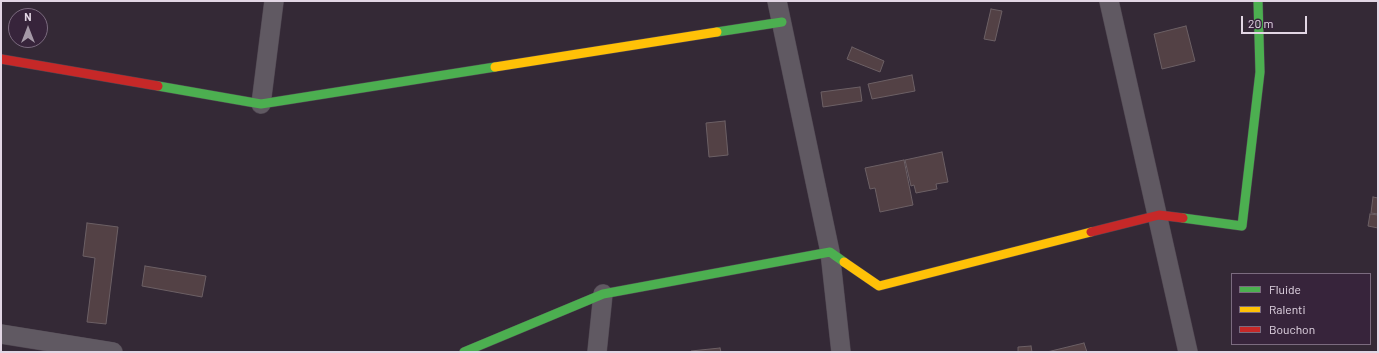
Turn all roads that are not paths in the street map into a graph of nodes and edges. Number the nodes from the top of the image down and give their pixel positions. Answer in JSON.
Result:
{"nodes":[{"id":1,"x":274,"y":1,"type":"edge"},
{"id":2,"x":777,"y":1,"type":"edge"},
{"id":3,"x":1109,"y":1,"type":"edge"},
{"id":4,"x":1258,"y":1,"type":"edge"},
{"id":5,"x":782,"y":22,"type":"junction"},
{"id":6,"x":1,"y":60,"type":"edge"},
{"id":7,"x":261,"y":104,"type":"junction"},
{"id":8,"x":1159,"y":216,"type":"junction"},
{"id":9,"x":830,"y":252,"type":"junction"},
{"id":10,"x":603,"y":294,"type":"junction"},
{"id":11,"x":1,"y":334,"type":"edge"},
{"id":12,"x":113,"y":352,"type":"edge"},
{"id":13,"x":464,"y":352,"type":"edge"},
{"id":14,"x":597,"y":352,"type":"edge"},
{"id":15,"x":841,"y":352,"type":"edge"},
{"id":16,"x":1188,"y":352,"type":"edge"}],
"edges":[{"from":1,"to":7,"type":"street"},
{"from":2,"to":5,"type":"street"},
{"from":3,"to":8,"type":"street"},
{"from":4,"to":8,"type":"street"},
{"from":5,"to":7,"type":"street"},
{"from":5,"to":9,"type":"street"},
{"from":6,"to":7,"type":"street"},
{"from":8,"to":9,"type":"street"},
{"from":8,"to":16,"type":"street"},
{"from":9,"to":10,"type":"street"},
{"from":9,"to":15,"type":"street"},
{"from":10,"to":13,"type":"street"},
{"from":10,"to":14,"type":"street"},
{"from":11,"to":12,"type":"street"}]}
